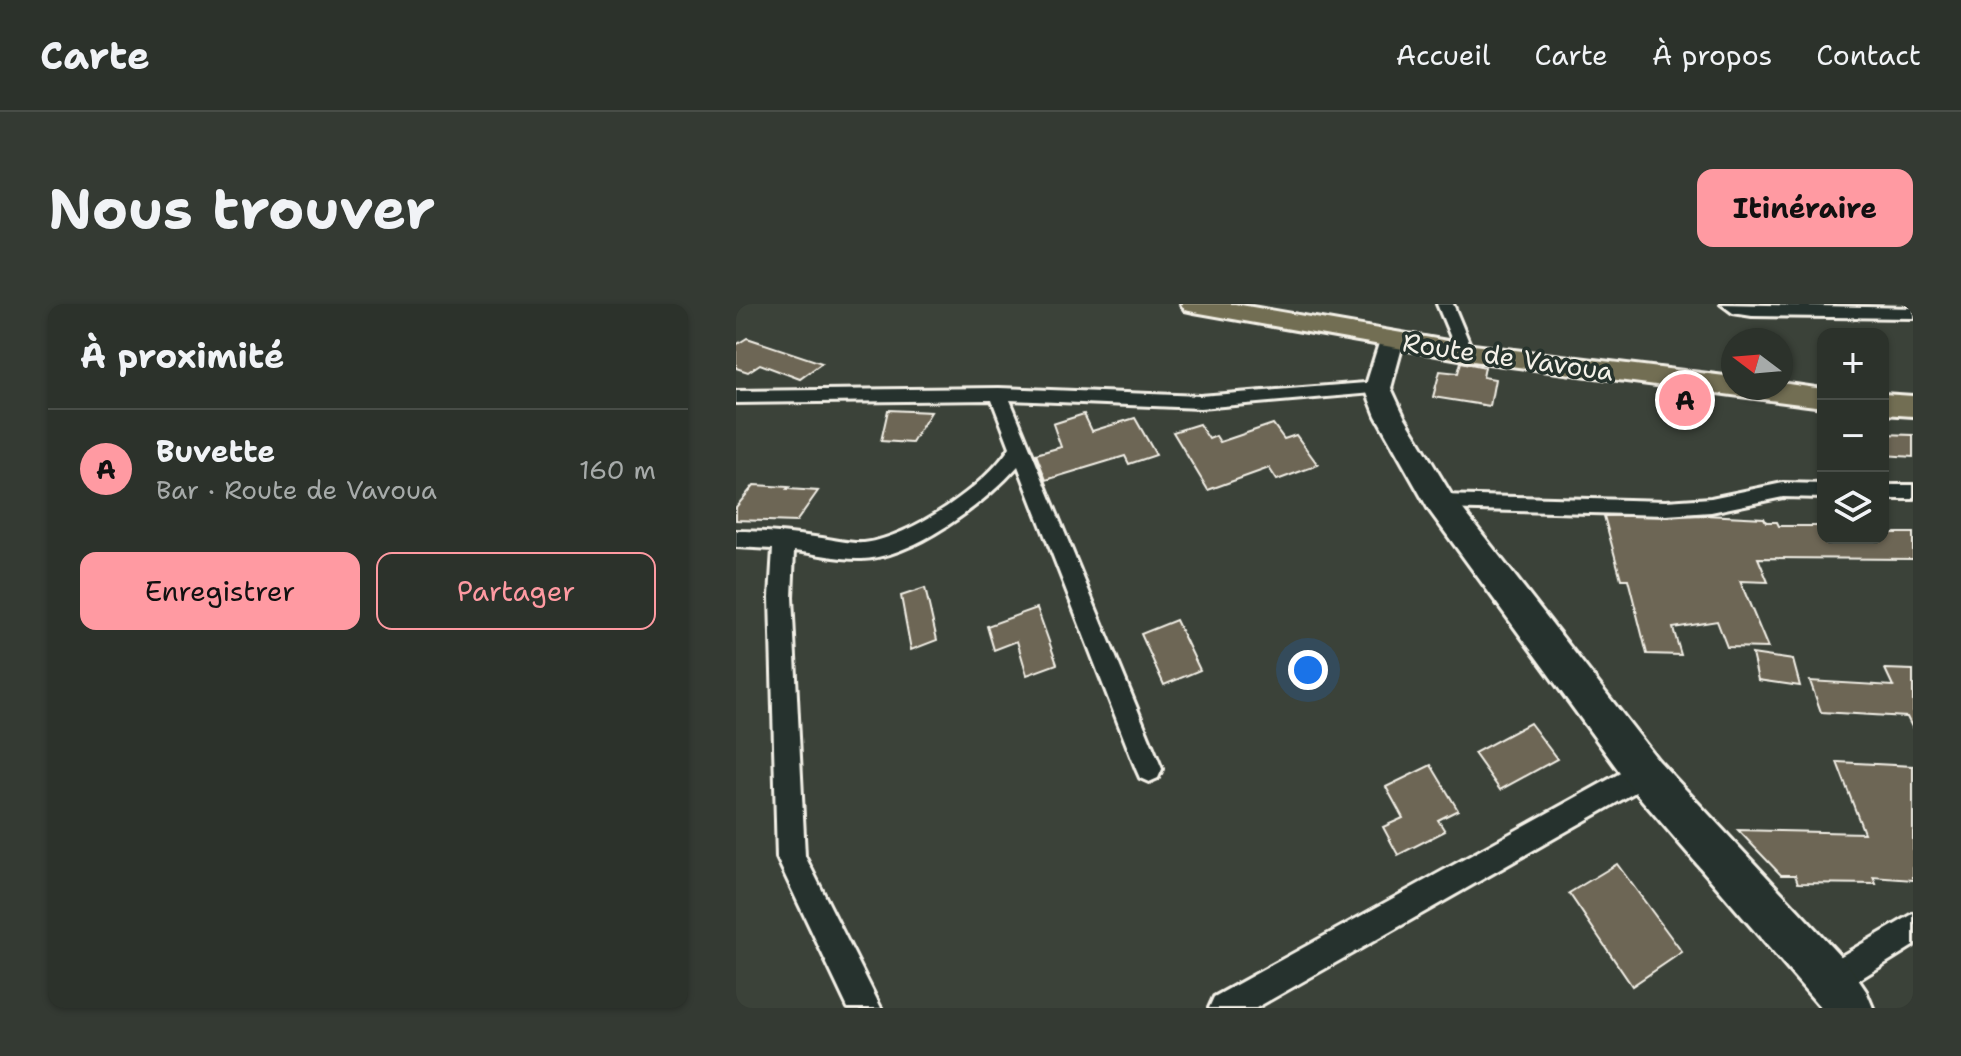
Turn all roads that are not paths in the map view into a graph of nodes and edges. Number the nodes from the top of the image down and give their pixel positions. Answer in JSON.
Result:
{"nodes":[{"id":1,"x":1194,"y":304,"type":"edge"},
{"id":2,"x":1445,"y":304,"type":"edge"},
{"id":3,"x":1729,"y":304,"type":"edge"},
{"id":4,"x":1905,"y":304,"type":"edge"},
{"id":5,"x":1232,"y":308,"type":"edge"},
{"id":6,"x":1913,"y":312,"type":"edge"},
{"id":7,"x":1392,"y":340,"type":"junction"},
{"id":8,"x":1465,"y":352,"type":"junction"},
{"id":9,"x":1378,"y":388,"type":"junction"},
{"id":10,"x":999,"y":394,"type":"junction"},
{"id":11,"x":736,"y":397,"type":"edge"},
{"id":12,"x":1817,"y":397,"type":"edge"},
{"id":13,"x":1889,"y":404,"type":"edge"},
{"id":14,"x":1913,"y":406,"type":"edge"},
{"id":15,"x":1020,"y":447,"type":"junction"},
{"id":16,"x":1817,"y":491,"type":"edge"},
{"id":17,"x":1889,"y":492,"type":"edge"},
{"id":18,"x":1913,"y":492,"type":"edge"},
{"id":19,"x":1440,"y":502,"type":"junction"},
{"id":20,"x":736,"y":539,"type":"edge"},
{"id":21,"x":784,"y":542,"type":"junction"},
{"id":22,"x":1149,"y":769,"type":"dead end"},
{"id":23,"x":1644,"y":773,"type":"junction"},
{"id":24,"x":1913,"y":929,"type":"edge"},
{"id":25,"x":1839,"y":994,"type":"edge"},
{"id":26,"x":865,"y":1008,"type":"edge"},
{"id":27,"x":1225,"y":1008,"type":"edge"}],
"edges":[{"from":1,"to":5,"type":"main road","name":"Route de Vavoua"},
{"from":2,"to":8,"type":"street"},
{"from":3,"to":6,"type":"street"},
{"from":4,"to":6,"type":"street"},
{"from":5,"to":7,"type":"main road","name":"Route de Vavoua"},
{"from":7,"to":8,"type":"main road","name":"Route de Vavoua"},
{"from":7,"to":9,"type":"street"},
{"from":8,"to":12,"type":"main road","name":"Route de Vavoua"},
{"from":9,"to":10,"type":"street"},
{"from":9,"to":19,"type":"street"},
{"from":10,"to":11,"type":"street"},
{"from":10,"to":15,"type":"street"},
{"from":13,"to":14,"type":"main road"},
{"from":15,"to":21,"type":"street"},
{"from":15,"to":22,"type":"street"},
{"from":16,"to":19,"type":"street"},
{"from":17,"to":18,"type":"street"},
{"from":19,"to":23,"type":"street"},
{"from":20,"to":21,"type":"street"},
{"from":21,"to":26,"type":"street"},
{"from":23,"to":25,"type":"street"},
{"from":23,"to":27,"type":"street"},
{"from":24,"to":25,"type":"street"}]}
